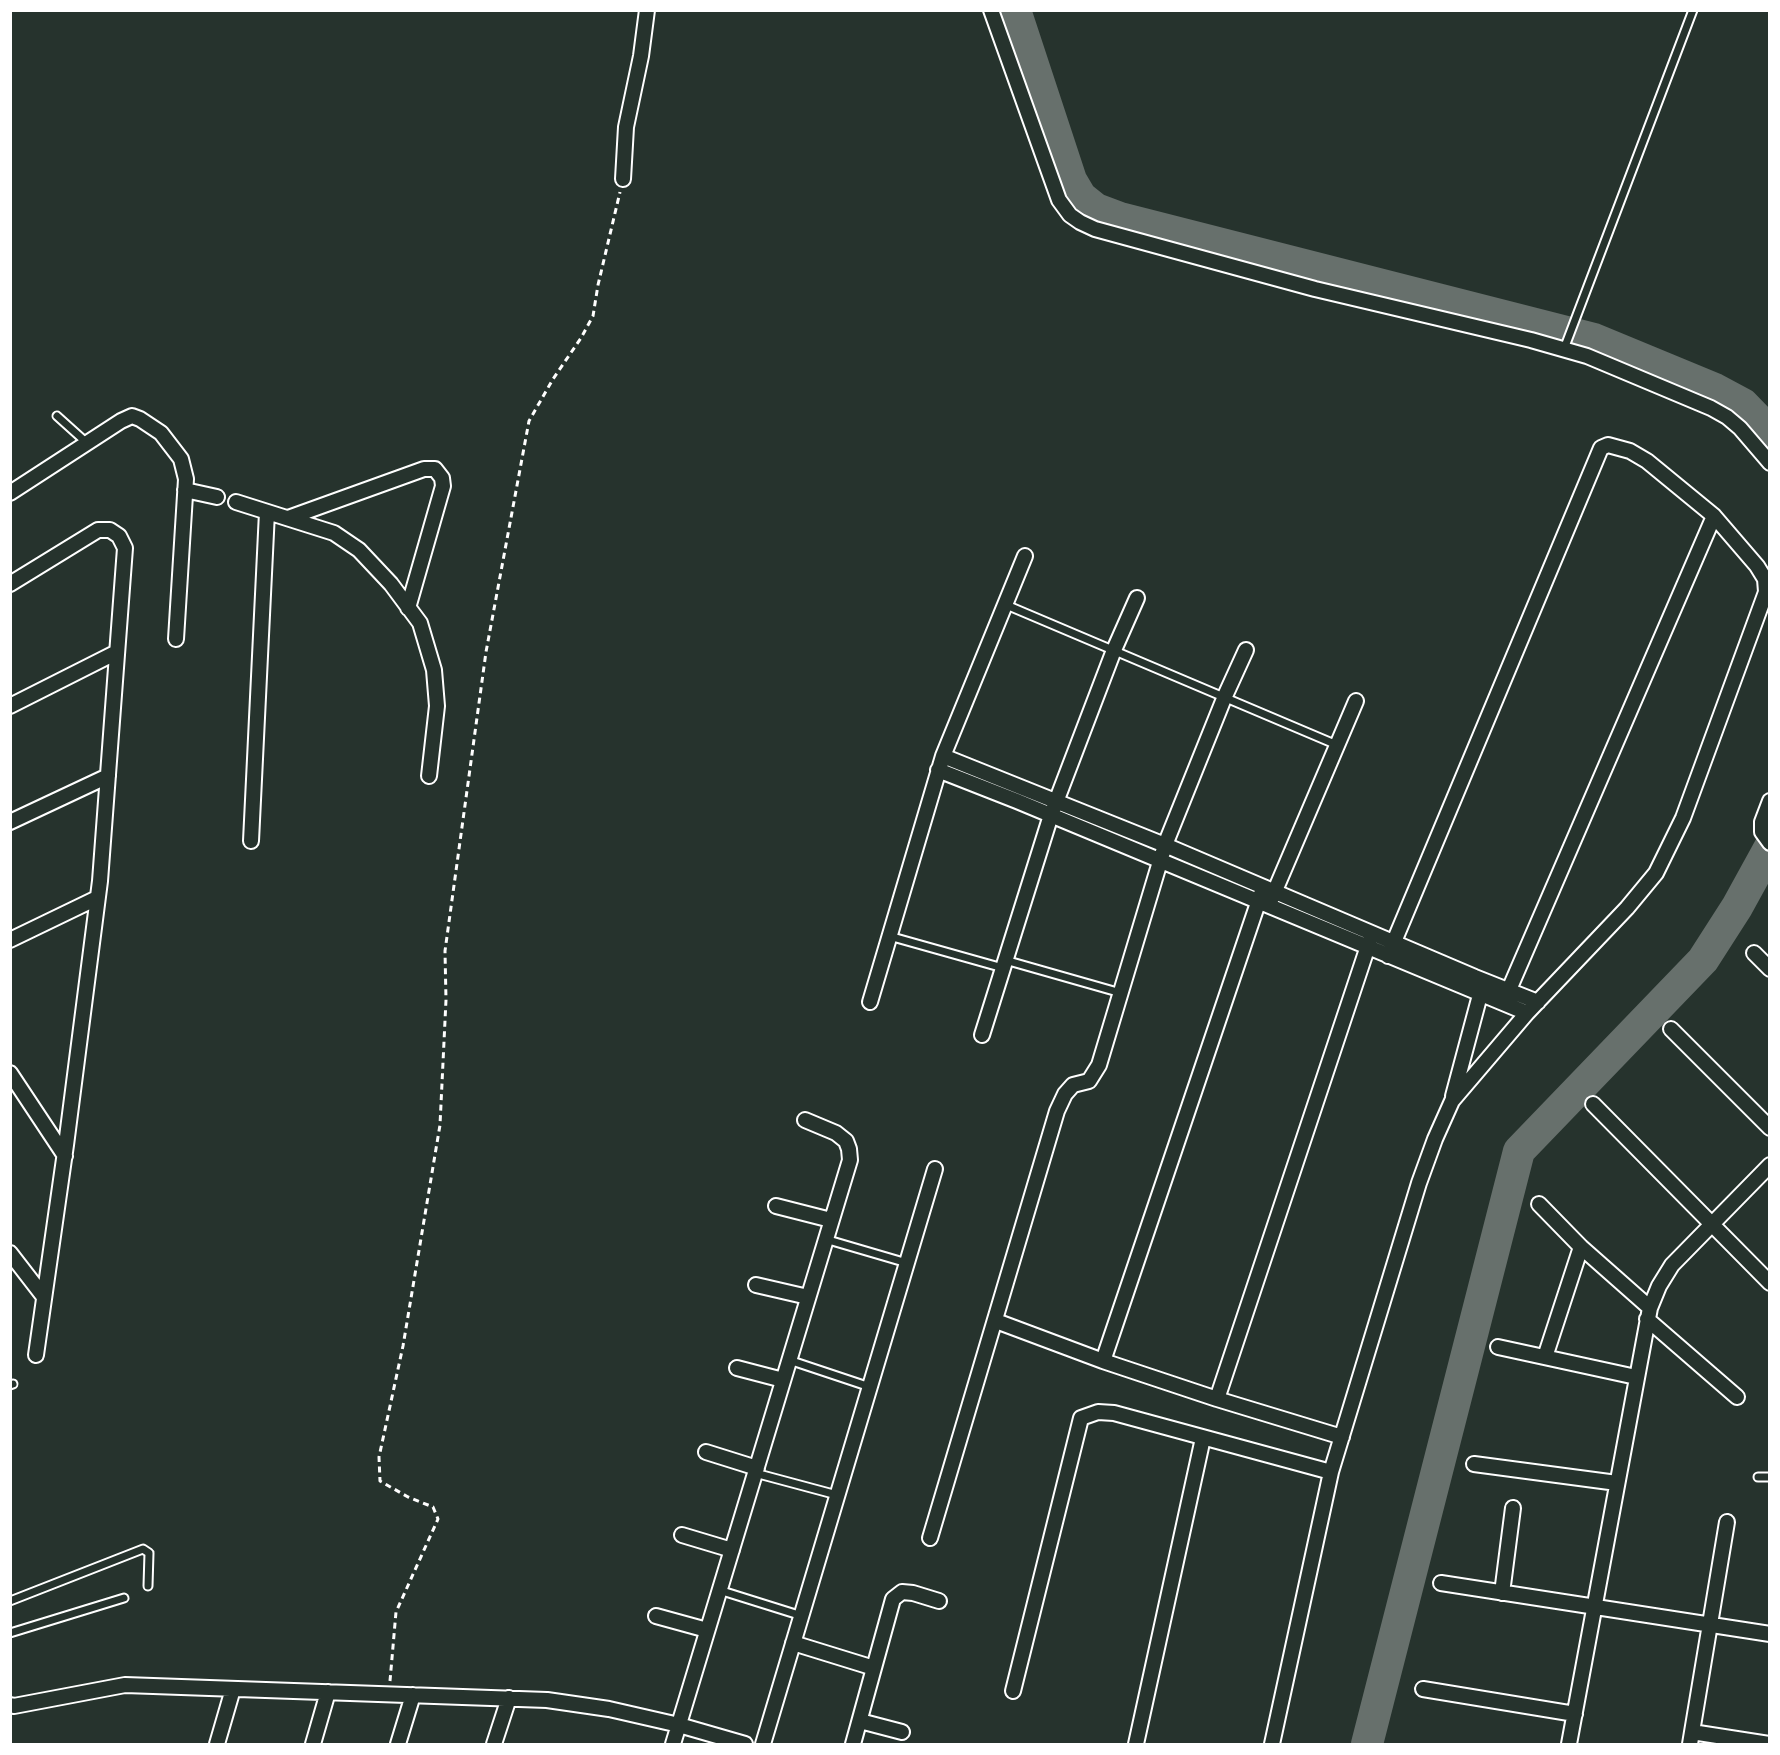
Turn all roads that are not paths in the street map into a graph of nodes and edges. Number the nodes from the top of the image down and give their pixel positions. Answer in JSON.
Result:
{"nodes":[{"id":1,"x":647,"y":10,"type":"edge"},
{"id":2,"x":991,"y":10,"type":"edge"},
{"id":3,"x":1693,"y":10,"type":"edge"},
{"id":4,"x":623,"y":179,"type":"road end"},
{"id":5,"x":1564,"y":349,"type":"junction"},
{"id":6,"x":57,"y":416,"type":"dead end"},
{"id":7,"x":87,"y":443,"type":"junction"},
{"id":8,"x":1770,"y":463,"type":"edge"},
{"id":9,"x":185,"y":490,"type":"junction"},
{"id":10,"x":10,"y":493,"type":"edge"},
{"id":11,"x":217,"y":498,"type":"dead end"},
{"id":12,"x":236,"y":502,"type":"dead end"},
{"id":13,"x":267,"y":512,"type":"junction"},
{"id":14,"x":1714,"y":516,"type":"junction"},
{"id":15,"x":288,"y":518,"type":"junction"},
{"id":16,"x":1025,"y":556,"type":"dead end"},
{"id":17,"x":10,"y":584,"type":"edge"},
{"id":18,"x":1768,"y":593,"type":"edge"},
{"id":19,"x":1137,"y":598,"type":"dead end"},
{"id":20,"x":1004,"y":604,"type":"junction"},
{"id":21,"x":408,"y":608,"type":"junction"},
{"id":22,"x":176,"y":639,"type":"dead end"},
{"id":23,"x":1114,"y":650,"type":"junction"},
{"id":24,"x":1246,"y":650,"type":"dead end"},
{"id":25,"x":117,"y":652,"type":"junction"},
{"id":26,"x":1225,"y":696,"type":"junction"},
{"id":27,"x":1356,"y":700,"type":"dead end"},
{"id":28,"x":10,"y":706,"type":"edge"},
{"id":29,"x":1337,"y":745,"type":"junction"},
{"id":30,"x":942,"y":756,"type":"junction"},
{"id":31,"x":938,"y":770,"type":"junction"},
{"id":32,"x":108,"y":776,"type":"junction"},
{"id":33,"x":429,"y":776,"type":"dead end"},
{"id":34,"x":1770,"y":801,"type":"edge"},
{"id":35,"x":1053,"y":809,"type":"junction"},
{"id":36,"x":10,"y":822,"type":"edge"},
{"id":37,"x":251,"y":841,"type":"dead end"},
{"id":38,"x":1770,"y":843,"type":"edge"},
{"id":39,"x":1165,"y":845,"type":"junction"},
{"id":40,"x":1161,"y":860,"type":"junction"},
{"id":41,"x":1266,"y":896,"type":"junction"},
{"id":42,"x":97,"y":898,"type":"junction"},
{"id":43,"x":889,"y":936,"type":"junction"},
{"id":44,"x":10,"y":940,"type":"edge"},
{"id":45,"x":1370,"y":940,"type":"junction"},
{"id":46,"x":1394,"y":942,"type":"junction"},
{"id":47,"x":1754,"y":953,"type":"dead end"},
{"id":48,"x":1388,"y":956,"type":"junction"},
{"id":49,"x":1004,"y":964,"type":"junction"},
{"id":50,"x":1770,"y":969,"type":"edge"},
{"id":51,"x":1509,"y":990,"type":"junction"},
{"id":52,"x":1121,"y":993,"type":"junction"},
{"id":53,"x":1480,"y":994,"type":"junction"},
{"id":54,"x":870,"y":1002,"type":"dead end"},
{"id":55,"x":1538,"y":1002,"type":"junction"},
{"id":56,"x":1503,"y":1004,"type":"junction"},
{"id":57,"x":1527,"y":1013,"type":"junction"},
{"id":58,"x":1671,"y":1029,"type":"dead end"},
{"id":59,"x":982,"y":1035,"type":"dead end"},
{"id":60,"x":10,"y":1073,"type":"edge"},
{"id":61,"x":1452,"y":1101,"type":"junction"},
{"id":62,"x":1593,"y":1104,"type":"dead end"},
{"id":63,"x":805,"y":1120,"type":"dead end"},
{"id":64,"x":1770,"y":1128,"type":"edge"},
{"id":65,"x":65,"y":1156,"type":"junction"},
{"id":66,"x":1770,"y":1165,"type":"edge"},
{"id":67,"x":935,"y":1169,"type":"dead end"},
{"id":68,"x":1539,"y":1204,"type":"dead end"},
{"id":69,"x":776,"y":1206,"type":"dead end"},
{"id":70,"x":831,"y":1220,"type":"junction"},
{"id":71,"x":1710,"y":1224,"type":"junction"},
{"id":72,"x":825,"y":1239,"type":"junction"},
{"id":73,"x":1581,"y":1247,"type":"junction"},
{"id":74,"x":10,"y":1253,"type":"edge"},
{"id":75,"x":907,"y":1263,"type":"junction"},
{"id":76,"x":1770,"y":1283,"type":"edge"},
{"id":77,"x":756,"y":1286,"type":"dead end"},
{"id":78,"x":44,"y":1297,"type":"junction"},
{"id":79,"x":808,"y":1297,"type":"junction"},
{"id":80,"x":1648,"y":1313,"type":"junction"},
{"id":81,"x":996,"y":1321,"type":"junction"},
{"id":82,"x":1498,"y":1347,"type":"dead end"},
{"id":83,"x":36,"y":1355,"type":"dead end"},
{"id":84,"x":1545,"y":1357,"type":"junction"},
{"id":85,"x":789,"y":1360,"type":"junction"},
{"id":86,"x":1103,"y":1361,"type":"junction"},
{"id":87,"x":737,"y":1368,"type":"dead end"},
{"id":88,"x":1636,"y":1377,"type":"junction"},
{"id":89,"x":783,"y":1380,"type":"junction"},
{"id":90,"x":870,"y":1387,"type":"junction"},
{"id":91,"x":1737,"y":1397,"type":"dead end"},
{"id":92,"x":1217,"y":1399,"type":"junction"},
{"id":93,"x":1342,"y":1437,"type":"junction"},
{"id":94,"x":1203,"y":1438,"type":"junction"},
{"id":95,"x":706,"y":1452,"type":"dead end"},
{"id":96,"x":1474,"y":1464,"type":"dead end"},
{"id":97,"x":756,"y":1471,"type":"junction"},
{"id":98,"x":1332,"y":1472,"type":"junction"},
{"id":99,"x":1758,"y":1477,"type":"dead end"},
{"id":100,"x":1770,"y":1477,"type":"edge"},
{"id":101,"x":1617,"y":1483,"type":"junction"},
{"id":102,"x":837,"y":1496,"type":"junction"},
{"id":103,"x":1513,"y":1508,"type":"dead end"},
{"id":104,"x":1727,"y":1522,"type":"dead end"},
{"id":105,"x":682,"y":1535,"type":"dead end"},
{"id":106,"x":930,"y":1538,"type":"dead end"},
{"id":107,"x":732,"y":1550,"type":"junction"},
{"id":108,"x":1441,"y":1583,"type":"dead end"},
{"id":109,"x":148,"y":1586,"type":"dead end"},
{"id":110,"x":719,"y":1590,"type":"junction"},
{"id":111,"x":1502,"y":1593,"type":"junction"},
{"id":112,"x":124,"y":1598,"type":"dead end"},
{"id":113,"x":939,"y":1600,"type":"dead end"},
{"id":114,"x":10,"y":1601,"type":"edge"},
{"id":115,"x":1594,"y":1607,"type":"junction"},
{"id":116,"x":656,"y":1616,"type":"dead end"},
{"id":117,"x":802,"y":1616,"type":"junction"},
{"id":118,"x":1710,"y":1625,"type":"junction"},
{"id":119,"x":707,"y":1630,"type":"junction"},
{"id":120,"x":10,"y":1634,"type":"edge"},
{"id":121,"x":1770,"y":1634,"type":"edge"},
{"id":122,"x":794,"y":1643,"type":"junction"},
{"id":123,"x":874,"y":1668,"type":"junction"},
{"id":124,"x":234,"y":1689,"type":"junction"},
{"id":125,"x":1423,"y":1689,"type":"dead end"},
{"id":126,"x":1013,"y":1691,"type":"dead end"},
{"id":127,"x":328,"y":1692,"type":"junction"},
{"id":128,"x":413,"y":1695,"type":"junction"},
{"id":129,"x":509,"y":1698,"type":"junction"},
{"id":130,"x":12,"y":1707,"type":"edge"},
{"id":131,"x":1575,"y":1714,"type":"junction"},
{"id":132,"x":860,"y":1721,"type":"junction"},
{"id":133,"x":679,"y":1725,"type":"junction"},
{"id":134,"x":902,"y":1732,"type":"dead end"},
{"id":135,"x":1691,"y":1738,"type":"edge"},
{"id":136,"x":217,"y":1744,"type":"edge"},
{"id":137,"x":313,"y":1744,"type":"edge"},
{"id":138,"x":398,"y":1744,"type":"edge"},
{"id":139,"x":495,"y":1744,"type":"edge"},
{"id":140,"x":673,"y":1744,"type":"edge"},
{"id":141,"x":746,"y":1744,"type":"edge"},
{"id":142,"x":763,"y":1744,"type":"edge"},
{"id":143,"x":853,"y":1744,"type":"edge"},
{"id":144,"x":1136,"y":1744,"type":"edge"},
{"id":145,"x":1272,"y":1744,"type":"edge"},
{"id":146,"x":1569,"y":1744,"type":"edge"},
{"id":147,"x":1769,"y":1744,"type":"edge"}],
"edges":[{"from":1,"to":4,"type":"street"},
{"from":2,"to":5,"type":"street"},
{"from":3,"to":5,"type":"lane"},
{"from":5,"to":8,"type":"street"},
{"from":6,"to":7,"type":"lane"},
{"from":7,"to":9,"type":"street"},
{"from":7,"to":10,"type":"street"},
{"from":9,"to":11,"type":"street"},
{"from":9,"to":22,"type":"street"},
{"from":12,"to":13,"type":"street"},
{"from":13,"to":15,"type":"street"},
{"from":13,"to":37,"type":"street"},
{"from":14,"to":18,"type":"street"},
{"from":14,"to":46,"type":"street"},
{"from":14,"to":51,"type":"street"},
{"from":15,"to":21,"type":"street"},
{"from":15,"to":21,"type":"street"},
{"from":16,"to":20,"type":"street"},
{"from":17,"to":25,"type":"street"},
{"from":18,"to":55,"type":"street"},
{"from":19,"to":23,"type":"street"},
{"from":20,"to":23,"type":"lane"},
{"from":20,"to":30,"type":"street"},
{"from":21,"to":33,"type":"street"},
{"from":23,"to":26,"type":"lane"},
{"from":23,"to":35,"type":"street"},
{"from":24,"to":26,"type":"street"},
{"from":25,"to":28,"type":"street"},
{"from":25,"to":32,"type":"street"},
{"from":26,"to":29,"type":"lane"},
{"from":26,"to":39,"type":"street"},
{"from":27,"to":29,"type":"street"},
{"from":29,"to":41,"type":"street"},
{"from":30,"to":31,"type":"street"},
{"from":30,"to":35,"type":"street"},
{"from":31,"to":35,"type":"street"},
{"from":31,"to":43,"type":"street"},
{"from":32,"to":36,"type":"street"},
{"from":32,"to":42,"type":"street"},
{"from":34,"to":38,"type":"street"},
{"from":35,"to":39,"type":"street"},
{"from":35,"to":40,"type":"street"},
{"from":35,"to":49,"type":"street"},
{"from":39,"to":40,"type":"street"},
{"from":39,"to":41,"type":"street"},
{"from":40,"to":41,"type":"street"},
{"from":40,"to":52,"type":"street"},
{"from":41,"to":45,"type":"street"},
{"from":41,"to":86,"type":"street"},
{"from":42,"to":44,"type":"street"},
{"from":42,"to":65,"type":"street"},
{"from":43,"to":49,"type":"lane"},
{"from":43,"to":54,"type":"street"},
{"from":45,"to":46,"type":"street"},
{"from":45,"to":48,"type":"street"},
{"from":45,"to":92,"type":"street"},
{"from":46,"to":48,"type":"street"},
{"from":46,"to":51,"type":"street"},
{"from":47,"to":50,"type":"street"},
{"from":48,"to":53,"type":"street"},
{"from":49,"to":52,"type":"lane"},
{"from":49,"to":59,"type":"street"},
{"from":51,"to":55,"type":"street"},
{"from":51,"to":56,"type":"street"},
{"from":52,"to":81,"type":"street"},
{"from":53,"to":56,"type":"street"},
{"from":53,"to":61,"type":"street"},
{"from":55,"to":57,"type":"street"},
{"from":56,"to":57,"type":"street"},
{"from":57,"to":61,"type":"street"},
{"from":58,"to":64,"type":"street"},
{"from":60,"to":65,"type":"street"},
{"from":61,"to":93,"type":"street"},
{"from":62,"to":71,"type":"street"},
{"from":63,"to":70,"type":"street"},
{"from":65,"to":78,"type":"street"},
{"from":66,"to":71,"type":"street"},
{"from":67,"to":75,"type":"street"},
{"from":68,"to":73,"type":"street"},
{"from":69,"to":70,"type":"street"},
{"from":70,"to":72,"type":"street"},
{"from":71,"to":76,"type":"street"},
{"from":71,"to":80,"type":"street"},
{"from":72,"to":75,"type":"lane"},
{"from":72,"to":79,"type":"street"},
{"from":73,"to":80,"type":"street"},
{"from":73,"to":84,"type":"street"},
{"from":74,"to":78,"type":"street"},
{"from":75,"to":90,"type":"street"},
{"from":77,"to":79,"type":"street"},
{"from":78,"to":83,"type":"street"},
{"from":79,"to":85,"type":"street"},
{"from":80,"to":88,"type":"street"},
{"from":80,"to":91,"type":"street"},
{"from":81,"to":86,"type":"street"},
{"from":81,"to":106,"type":"street"},
{"from":82,"to":84,"type":"street"},
{"from":84,"to":88,"type":"street"},
{"from":85,"to":89,"type":"street"},
{"from":85,"to":90,"type":"lane"},
{"from":86,"to":92,"type":"street"},
{"from":87,"to":89,"type":"street"},
{"from":88,"to":101,"type":"street"},
{"from":89,"to":97,"type":"street"},
{"from":90,"to":102,"type":"street"},
{"from":92,"to":93,"type":"street"},
{"from":93,"to":98,"type":"street"},
{"from":94,"to":98,"type":"street"},
{"from":94,"to":126,"type":"street"},
{"from":94,"to":144,"type":"street"},
{"from":95,"to":97,"type":"street"},
{"from":96,"to":101,"type":"street"},
{"from":97,"to":102,"type":"lane"},
{"from":97,"to":107,"type":"street"},
{"from":98,"to":145,"type":"street"},
{"from":99,"to":100,"type":"lane"},
{"from":101,"to":115,"type":"street"},
{"from":102,"to":117,"type":"street"},
{"from":103,"to":111,"type":"street"},
{"from":104,"to":118,"type":"street"},
{"from":105,"to":107,"type":"street"},
{"from":107,"to":110,"type":"street"},
{"from":108,"to":111,"type":"street"},
{"from":109,"to":114,"type":"lane"},
{"from":110,"to":117,"type":"lane"},
{"from":110,"to":119,"type":"street"},
{"from":111,"to":115,"type":"street"},
{"from":112,"to":120,"type":"lane"},
{"from":113,"to":123,"type":"street"},
{"from":115,"to":118,"type":"street"},
{"from":115,"to":131,"type":"street"},
{"from":116,"to":119,"type":"street"},
{"from":117,"to":122,"type":"street"},
{"from":118,"to":121,"type":"street"},
{"from":118,"to":135,"type":"street"},
{"from":119,"to":133,"type":"street"},
{"from":122,"to":123,"type":"street"},
{"from":122,"to":142,"type":"street"},
{"from":123,"to":132,"type":"street"},
{"from":124,"to":127,"type":"street"},
{"from":124,"to":130,"type":"street"},
{"from":124,"to":136,"type":"street"},
{"from":125,"to":131,"type":"street"},
{"from":127,"to":128,"type":"street"},
{"from":127,"to":137,"type":"street"},
{"from":128,"to":129,"type":"street"},
{"from":128,"to":138,"type":"street"},
{"from":129,"to":133,"type":"street"},
{"from":129,"to":139,"type":"street"},
{"from":131,"to":146,"type":"street"},
{"from":132,"to":134,"type":"street"},
{"from":132,"to":143,"type":"street"},
{"from":133,"to":140,"type":"street"},
{"from":133,"to":141,"type":"street"},
{"from":135,"to":147,"type":"street"}]}
